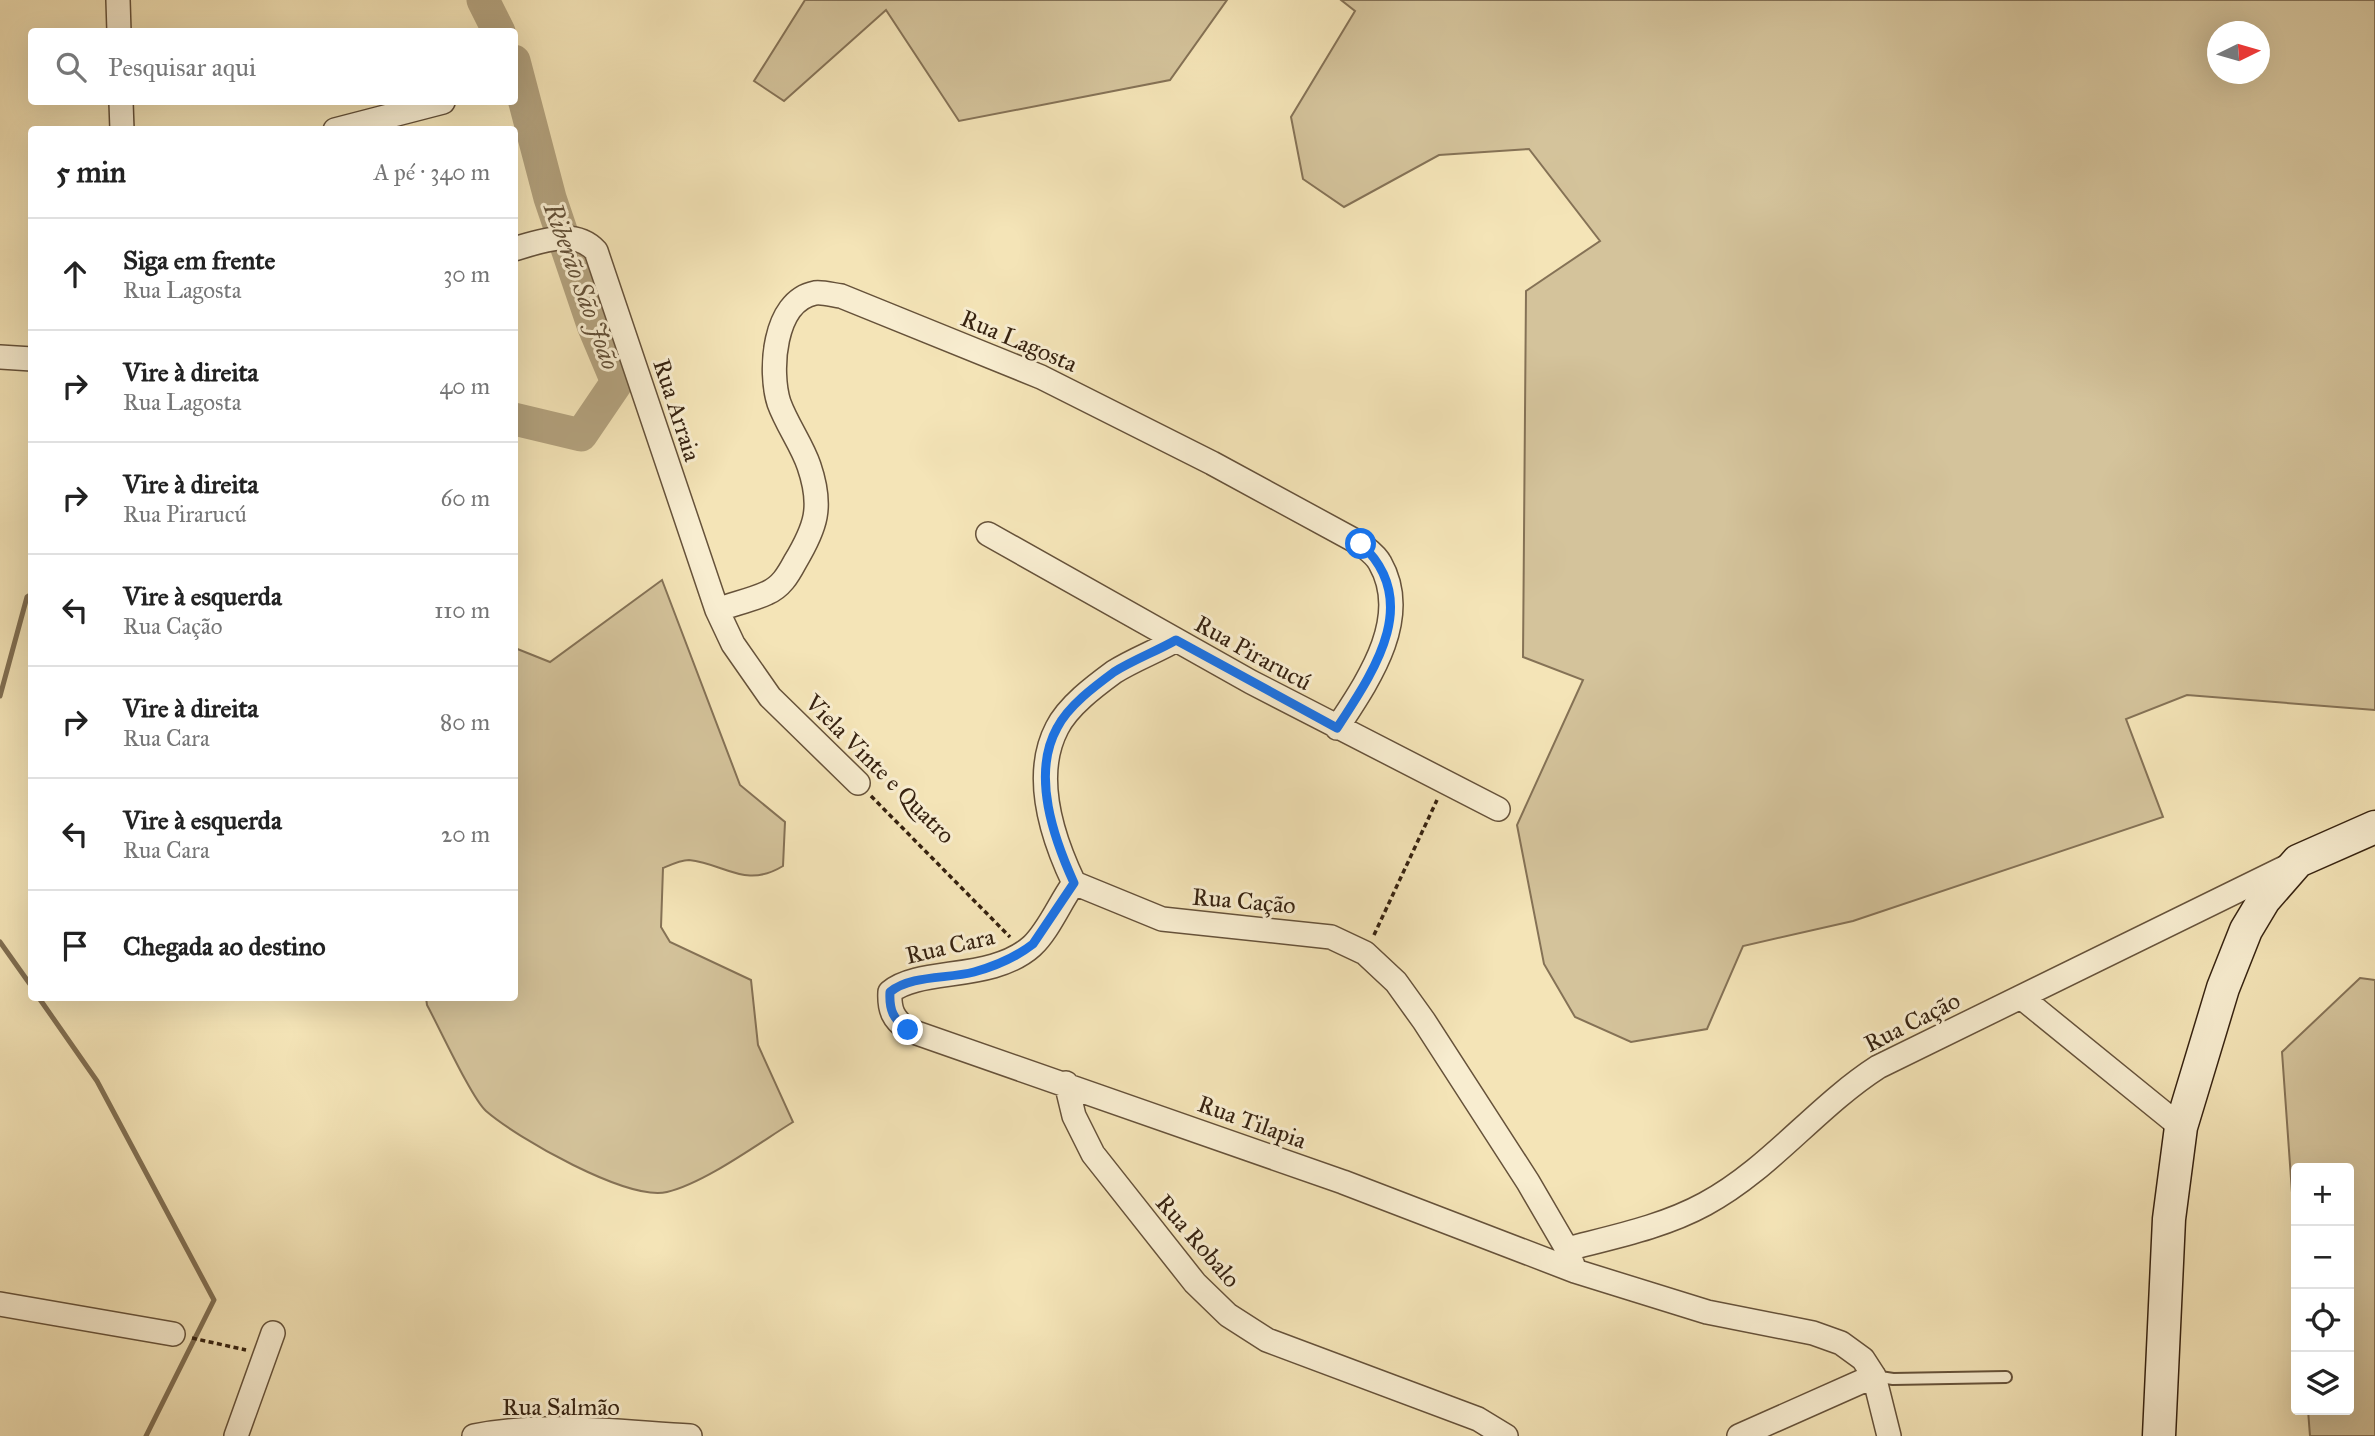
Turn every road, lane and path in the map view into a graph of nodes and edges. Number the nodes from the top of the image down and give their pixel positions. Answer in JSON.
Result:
{"nodes":[{"id":1,"x":118,"y":0,"type":"edge"},
{"id":2,"x":119,"y":28,"type":"edge"},
{"id":3,"x":121,"y":105,"type":"edge"},
{"id":4,"x":431,"y":105,"type":"edge"},
{"id":5,"x":122,"y":126,"type":"edge"},
{"id":6,"x":350,"y":126,"type":"edge"},
{"id":7,"x":523,"y":247,"type":"edge"},
{"id":8,"x":0,"y":357,"type":"edge"},
{"id":9,"x":28,"y":359,"type":"edge"},
{"id":10,"x":988,"y":534,"type":"dead end"},
{"id":11,"x":717,"y":610,"type":"junction"},
{"id":12,"x":1176,"y":640,"type":"junction"},
{"id":13,"x":1337,"y":728,"type":"junction"},
{"id":14,"x":858,"y":783,"type":"joint"},
{"id":15,"x":1446,"y":783,"type":"junction"},
{"id":16,"x":1498,"y":809,"type":"dead end"},
{"id":17,"x":2375,"y":827,"type":"edge"},
{"id":18,"x":2298,"y":861,"type":"junction"},
{"id":19,"x":1074,"y":883,"type":"junction"},
{"id":20,"x":1024,"y":952,"type":"junction"},
{"id":21,"x":1365,"y":953,"type":"junction"},
{"id":22,"x":2021,"y":997,"type":"junction"},
{"id":23,"x":908,"y":1030,"type":"joint"},
{"id":24,"x":1066,"y":1083,"type":"junction"},
{"id":25,"x":2181,"y":1127,"type":"junction"},
{"id":26,"x":1567,"y":1249,"type":"junction"},
{"id":27,"x":1575,"y":1271,"type":"junction"},
{"id":28,"x":0,"y":1304,"type":"edge"},
{"id":29,"x":179,"y":1335,"type":"joint"},
{"id":30,"x":270,"y":1344,"type":"joint"},
{"id":31,"x":1874,"y":1376,"type":"junction"},
{"id":32,"x":2006,"y":1377,"type":"dead end"},
{"id":33,"x":236,"y":1436,"type":"edge"},
{"id":34,"x":474,"y":1436,"type":"edge"},
{"id":35,"x":690,"y":1436,"type":"edge"},
{"id":36,"x":1506,"y":1436,"type":"edge"},
{"id":37,"x":1739,"y":1436,"type":"edge"},
{"id":38,"x":1889,"y":1436,"type":"edge"},
{"id":39,"x":2159,"y":1436,"type":"edge"}],
"edges":[{"from":1,"to":2,"type":"street"},
{"from":3,"to":5,"type":"street"},
{"from":4,"to":6,"type":"street"},
{"from":7,"to":11,"type":"street","name":"Rua Arraia"},
{"from":8,"to":9,"type":"street"},
{"from":10,"to":12,"type":"street","name":"Rua Pirarucú"},
{"from":11,"to":13,"type":"street","name":"Rua Lagosta"},
{"from":11,"to":14,"type":"street","name":"Viela Vinte e Quatro"},
{"from":12,"to":13,"type":"street","name":"Rua Pirarucú"},
{"from":12,"to":19,"type":"street"},
{"from":13,"to":15,"type":"street","name":"Rua Pirarucú"},
{"from":14,"to":20,"type":"path","name":"Viela Vinte e Quatro"},
{"from":15,"to":16,"type":"street","name":"Rua Pirarucú"},
{"from":15,"to":21,"type":"path"},
{"from":17,"to":18,"type":"street"},
{"from":18,"to":22,"type":"street","name":"Rua Cação"},
{"from":18,"to":25,"type":"street"},
{"from":19,"to":20,"type":"street","name":"Rua Cara"},
{"from":19,"to":21,"type":"street","name":"Rua Cação"},
{"from":20,"to":23,"type":"street","name":"Rua Cara"},
{"from":21,"to":26,"type":"street","name":"Rua Cação"},
{"from":22,"to":25,"type":"street"},
{"from":22,"to":26,"type":"street","name":"Rua Cação"},
{"from":23,"to":24,"type":"street","name":"Rua Tilapia"},
{"from":24,"to":27,"type":"street","name":"Rua Tilapia"},
{"from":24,"to":36,"type":"street","name":"Rua Robalo"},
{"from":25,"to":39,"type":"street"},
{"from":26,"to":27,"type":"street","name":"Rua Cação"},
{"from":27,"to":31,"type":"street","name":"Rua Tilapia"},
{"from":28,"to":29,"type":"street"},
{"from":29,"to":30,"type":"path"},
{"from":30,"to":33,"type":"street"},
{"from":31,"to":32,"type":"lane"},
{"from":31,"to":37,"type":"street"},
{"from":31,"to":38,"type":"street"},
{"from":34,"to":35,"type":"street","name":"Rua Salmão"}]}
